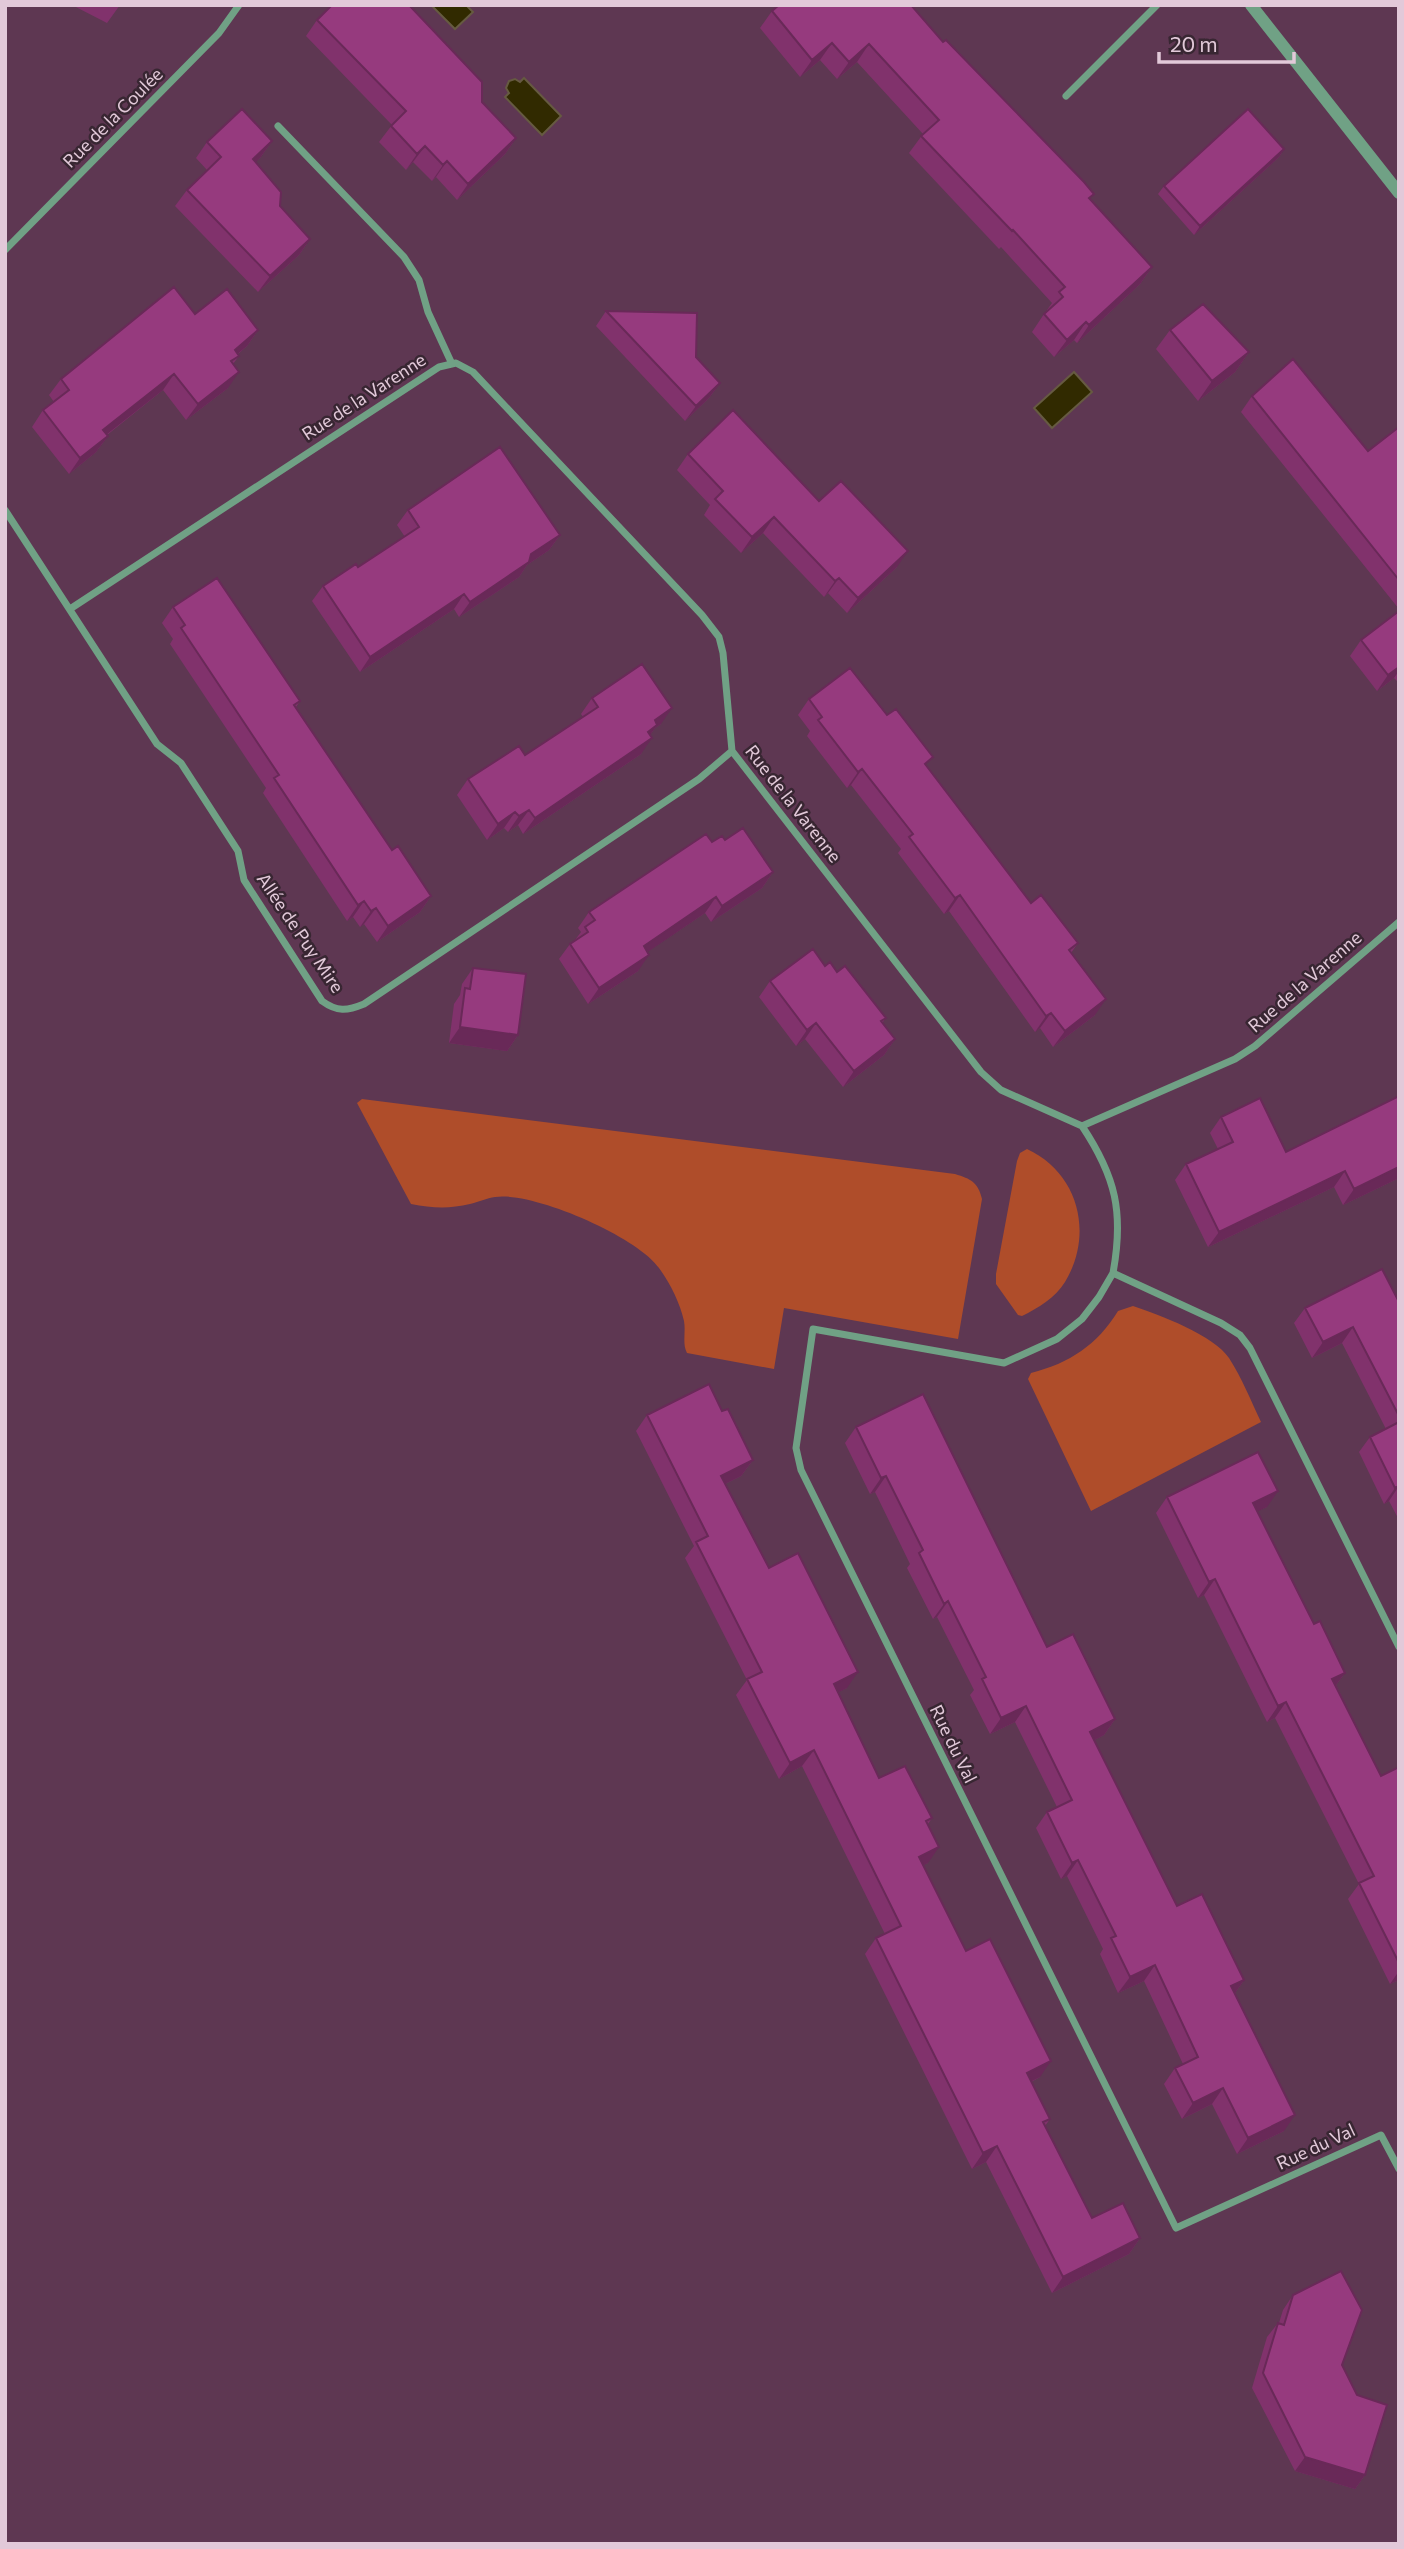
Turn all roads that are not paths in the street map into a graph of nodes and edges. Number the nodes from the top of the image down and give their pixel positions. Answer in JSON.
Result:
{"nodes":[{"id":1,"x":239,"y":5,"type":"edge"},
{"id":2,"x":1157,"y":5,"type":"edge"},
{"id":3,"x":1251,"y":5,"type":"edge"},
{"id":4,"x":1066,"y":96,"type":"dead end"},
{"id":5,"x":278,"y":127,"type":"dead end"},
{"id":6,"x":1399,"y":192,"type":"edge"},
{"id":7,"x":5,"y":250,"type":"edge"},
{"id":8,"x":452,"y":365,"type":"junction"},
{"id":9,"x":5,"y":509,"type":"edge"},
{"id":10,"x":70,"y":609,"type":"junction"},
{"id":11,"x":732,"y":751,"type":"junction"},
{"id":12,"x":1399,"y":922,"type":"edge"},
{"id":13,"x":1082,"y":1126,"type":"junction"},
{"id":14,"x":1113,"y":1273,"type":"junction"},
{"id":15,"x":1399,"y":1647,"type":"edge"},
{"id":16,"x":1399,"y":2169,"type":"edge"}],
"edges":[{"from":1,"to":7,"type":"street","name":"Rue de la Coulée"},
{"from":2,"to":4,"type":"street"},
{"from":3,"to":6,"type":"street"},
{"from":5,"to":8,"type":"street"},
{"from":8,"to":10,"type":"street","name":"Rue de la Varenne"},
{"from":8,"to":11,"type":"street","name":"Rue de la Varenne"},
{"from":9,"to":10,"type":"street","name":"Allée de Puy Mire"},
{"from":10,"to":11,"type":"street","name":"Allée de Puy Mire"},
{"from":11,"to":13,"type":"street","name":"Rue de la Varenne"},
{"from":12,"to":13,"type":"street","name":"Rue de la Varenne"},
{"from":13,"to":14,"type":"street","name":"Rue du Val"},
{"from":14,"to":15,"type":"street"},
{"from":14,"to":16,"type":"street","name":"Rue du Val"}]}
